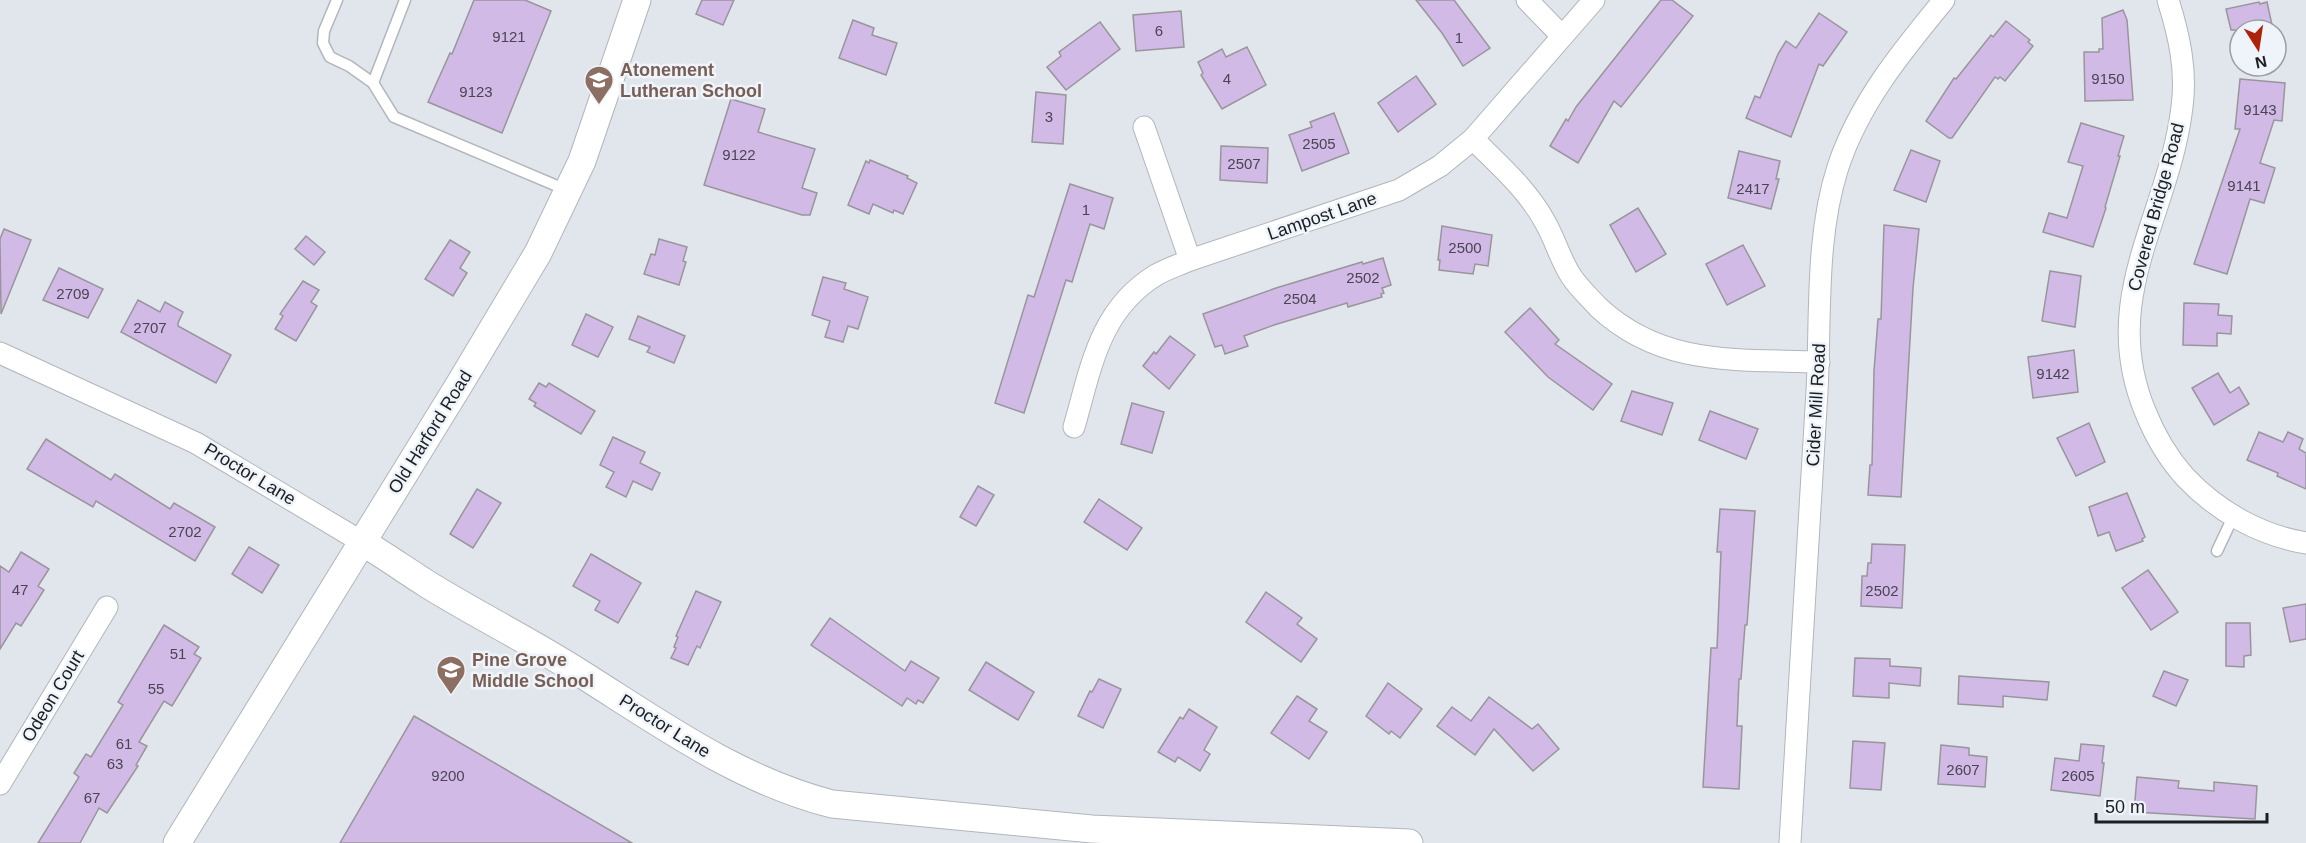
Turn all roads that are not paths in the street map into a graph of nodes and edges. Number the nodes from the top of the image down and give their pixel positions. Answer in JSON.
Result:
{"nodes":[{"id":1,"x":337,"y":0,"type":"edge"},
{"id":2,"x":405,"y":0,"type":"edge"},
{"id":3,"x":637,"y":0,"type":"edge"},
{"id":4,"x":1527,"y":0,"type":"edge"},
{"id":5,"x":1594,"y":0,"type":"edge"},
{"id":6,"x":1944,"y":0,"type":"edge"},
{"id":7,"x":2168,"y":0,"type":"edge"},
{"id":8,"x":1562,"y":36,"type":"junction"},
{"id":9,"x":373,"y":82,"type":"junction"},
{"id":10,"x":1144,"y":127,"type":"dead end"},
{"id":11,"x":1473,"y":139,"type":"junction"},
{"id":12,"x":569,"y":191,"type":"junction"},
{"id":13,"x":1190,"y":260,"type":"junction"},
{"id":14,"x":0,"y":353,"type":"edge"},
{"id":15,"x":1819,"y":362,"type":"junction"},
{"id":16,"x":1074,"y":427,"type":"dead end"},
{"id":17,"x":2232,"y":516,"type":"junction"},
{"id":18,"x":362,"y":542,"type":"junction"},
{"id":19,"x":2306,"y":543,"type":"edge"},
{"id":20,"x":2217,"y":551,"type":"dead end"},
{"id":21,"x":107,"y":607,"type":"dead end"},
{"id":22,"x":0,"y":784,"type":"edge"},
{"id":23,"x":177,"y":843,"type":"edge"},
{"id":24,"x":1409,"y":843,"type":"edge"},
{"id":25,"x":1790,"y":843,"type":"edge"}],
"edges":[{"from":1,"to":9,"type":"lane"},
{"from":2,"to":9,"type":"lane"},
{"from":3,"to":12,"type":"street","name":"Old Harford Road"},
{"from":4,"to":8,"type":"street"},
{"from":5,"to":8,"type":"street","name":"Lampost Lane"},
{"from":6,"to":15,"type":"street","name":"Cider Mill Road"},
{"from":7,"to":17,"type":"street","name":"Covered Bridge Road"},
{"from":8,"to":11,"type":"street","name":"Lampost Lane"},
{"from":9,"to":12,"type":"lane"},
{"from":10,"to":13,"type":"street"},
{"from":11,"to":13,"type":"street","name":"Lampost Lane"},
{"from":11,"to":15,"type":"street"},
{"from":12,"to":18,"type":"street","name":"Old Harford Road"},
{"from":13,"to":16,"type":"street","name":"Lampost Lane"},
{"from":14,"to":18,"type":"street","name":"Proctor Lane"},
{"from":15,"to":25,"type":"street","name":"Cider Mill Road"},
{"from":17,"to":19,"type":"street","name":"Covered Bridge Road"},
{"from":17,"to":20,"type":"lane"},
{"from":18,"to":23,"type":"street","name":"Old Harford Road"},
{"from":18,"to":24,"type":"street","name":"Proctor Lane"},
{"from":21,"to":22,"type":"street","name":"Odeon Court"}]}
